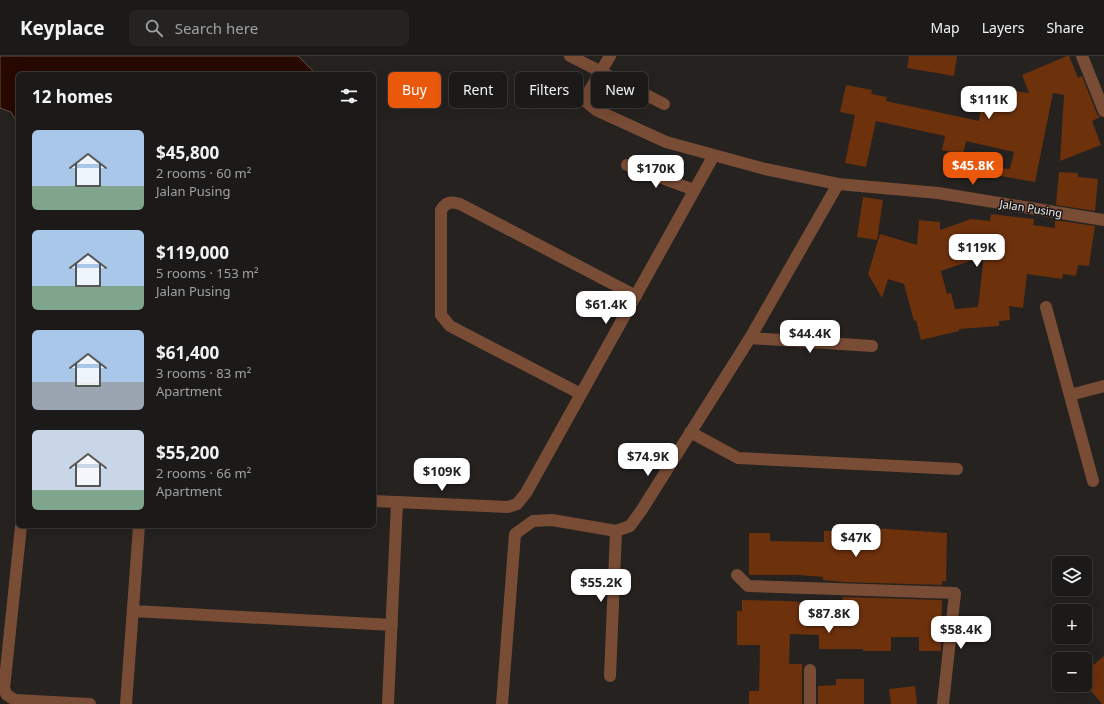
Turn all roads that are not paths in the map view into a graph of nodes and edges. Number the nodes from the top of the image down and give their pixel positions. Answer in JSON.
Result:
{"nodes":[{"id":1,"x":570,"y":56,"type":"edge"},
{"id":2,"x":610,"y":56,"type":"edge"},
{"id":3,"x":1082,"y":56,"type":"edge"},
{"id":4,"x":600,"y":71,"type":"junction"},
{"id":5,"x":664,"y":104,"type":"dead end"},
{"id":6,"x":1104,"y":111,"type":"edge"},
{"id":7,"x":714,"y":155,"type":"junction"},
{"id":8,"x":627,"y":164,"type":"dead end"},
{"id":9,"x":838,"y":184,"type":"junction"},
{"id":10,"x":694,"y":190,"type":"junction"},
{"id":11,"x":1104,"y":220,"type":"edge"},
{"id":12,"x":636,"y":296,"type":"junction"},
{"id":13,"x":1046,"y":307,"type":"dead end"},
{"id":14,"x":750,"y":338,"type":"junction"},
{"id":15,"x":872,"y":346,"type":"dead end"},
{"id":16,"x":1104,"y":386,"type":"edge"},
{"id":17,"x":581,"y":394,"type":"junction"},
{"id":18,"x":1070,"y":395,"type":"junction"},
{"id":19,"x":690,"y":432,"type":"junction"},
{"id":20,"x":957,"y":469,"type":"dead end"},
{"id":21,"x":1093,"y":481,"type":"dead end"},
{"id":22,"x":376,"y":501,"type":"edge"},
{"id":23,"x":397,"y":502,"type":"junction"},
{"id":24,"x":21,"y":528,"type":"edge"},
{"id":25,"x":139,"y":528,"type":"edge"},
{"id":26,"x":616,"y":532,"type":"junction"},
{"id":27,"x":737,"y":575,"type":"dead end"},
{"id":28,"x":133,"y":611,"type":"junction"},
{"id":29,"x":392,"y":625,"type":"junction"},
{"id":30,"x":810,"y":670,"type":"dead end"},
{"id":31,"x":610,"y":676,"type":"dead end"},
{"id":32,"x":90,"y":704,"type":"edge"},
{"id":33,"x":126,"y":704,"type":"edge"},
{"id":34,"x":388,"y":704,"type":"edge"},
{"id":35,"x":502,"y":704,"type":"edge"},
{"id":36,"x":810,"y":704,"type":"edge"},
{"id":37,"x":943,"y":704,"type":"edge"}],
"edges":[{"from":1,"to":4,"type":"street"},
{"from":2,"to":4,"type":"street"},
{"from":3,"to":6,"type":"street"},
{"from":4,"to":5,"type":"street"},
{"from":4,"to":7,"type":"street","name":"Jalan Pusing"},
{"from":7,"to":9,"type":"street","name":"Jalan Pusing"},
{"from":7,"to":10,"type":"street"},
{"from":8,"to":10,"type":"street"},
{"from":9,"to":11,"type":"street","name":"Jalan Pusing"},
{"from":9,"to":14,"type":"street"},
{"from":10,"to":12,"type":"street"},
{"from":12,"to":17,"type":"street"},
{"from":12,"to":17,"type":"street"},
{"from":13,"to":18,"type":"street"},
{"from":14,"to":15,"type":"street"},
{"from":14,"to":19,"type":"street"},
{"from":16,"to":18,"type":"street"},
{"from":17,"to":23,"type":"street"},
{"from":18,"to":21,"type":"street"},
{"from":19,"to":20,"type":"street"},
{"from":19,"to":26,"type":"street"},
{"from":22,"to":23,"type":"street"},
{"from":23,"to":29,"type":"street"},
{"from":24,"to":32,"type":"street"},
{"from":25,"to":28,"type":"street"},
{"from":26,"to":31,"type":"street"},
{"from":26,"to":35,"type":"street"},
{"from":27,"to":37,"type":"street"},
{"from":28,"to":29,"type":"street"},
{"from":28,"to":33,"type":"street"},
{"from":29,"to":34,"type":"street"},
{"from":30,"to":36,"type":"street"}]}
